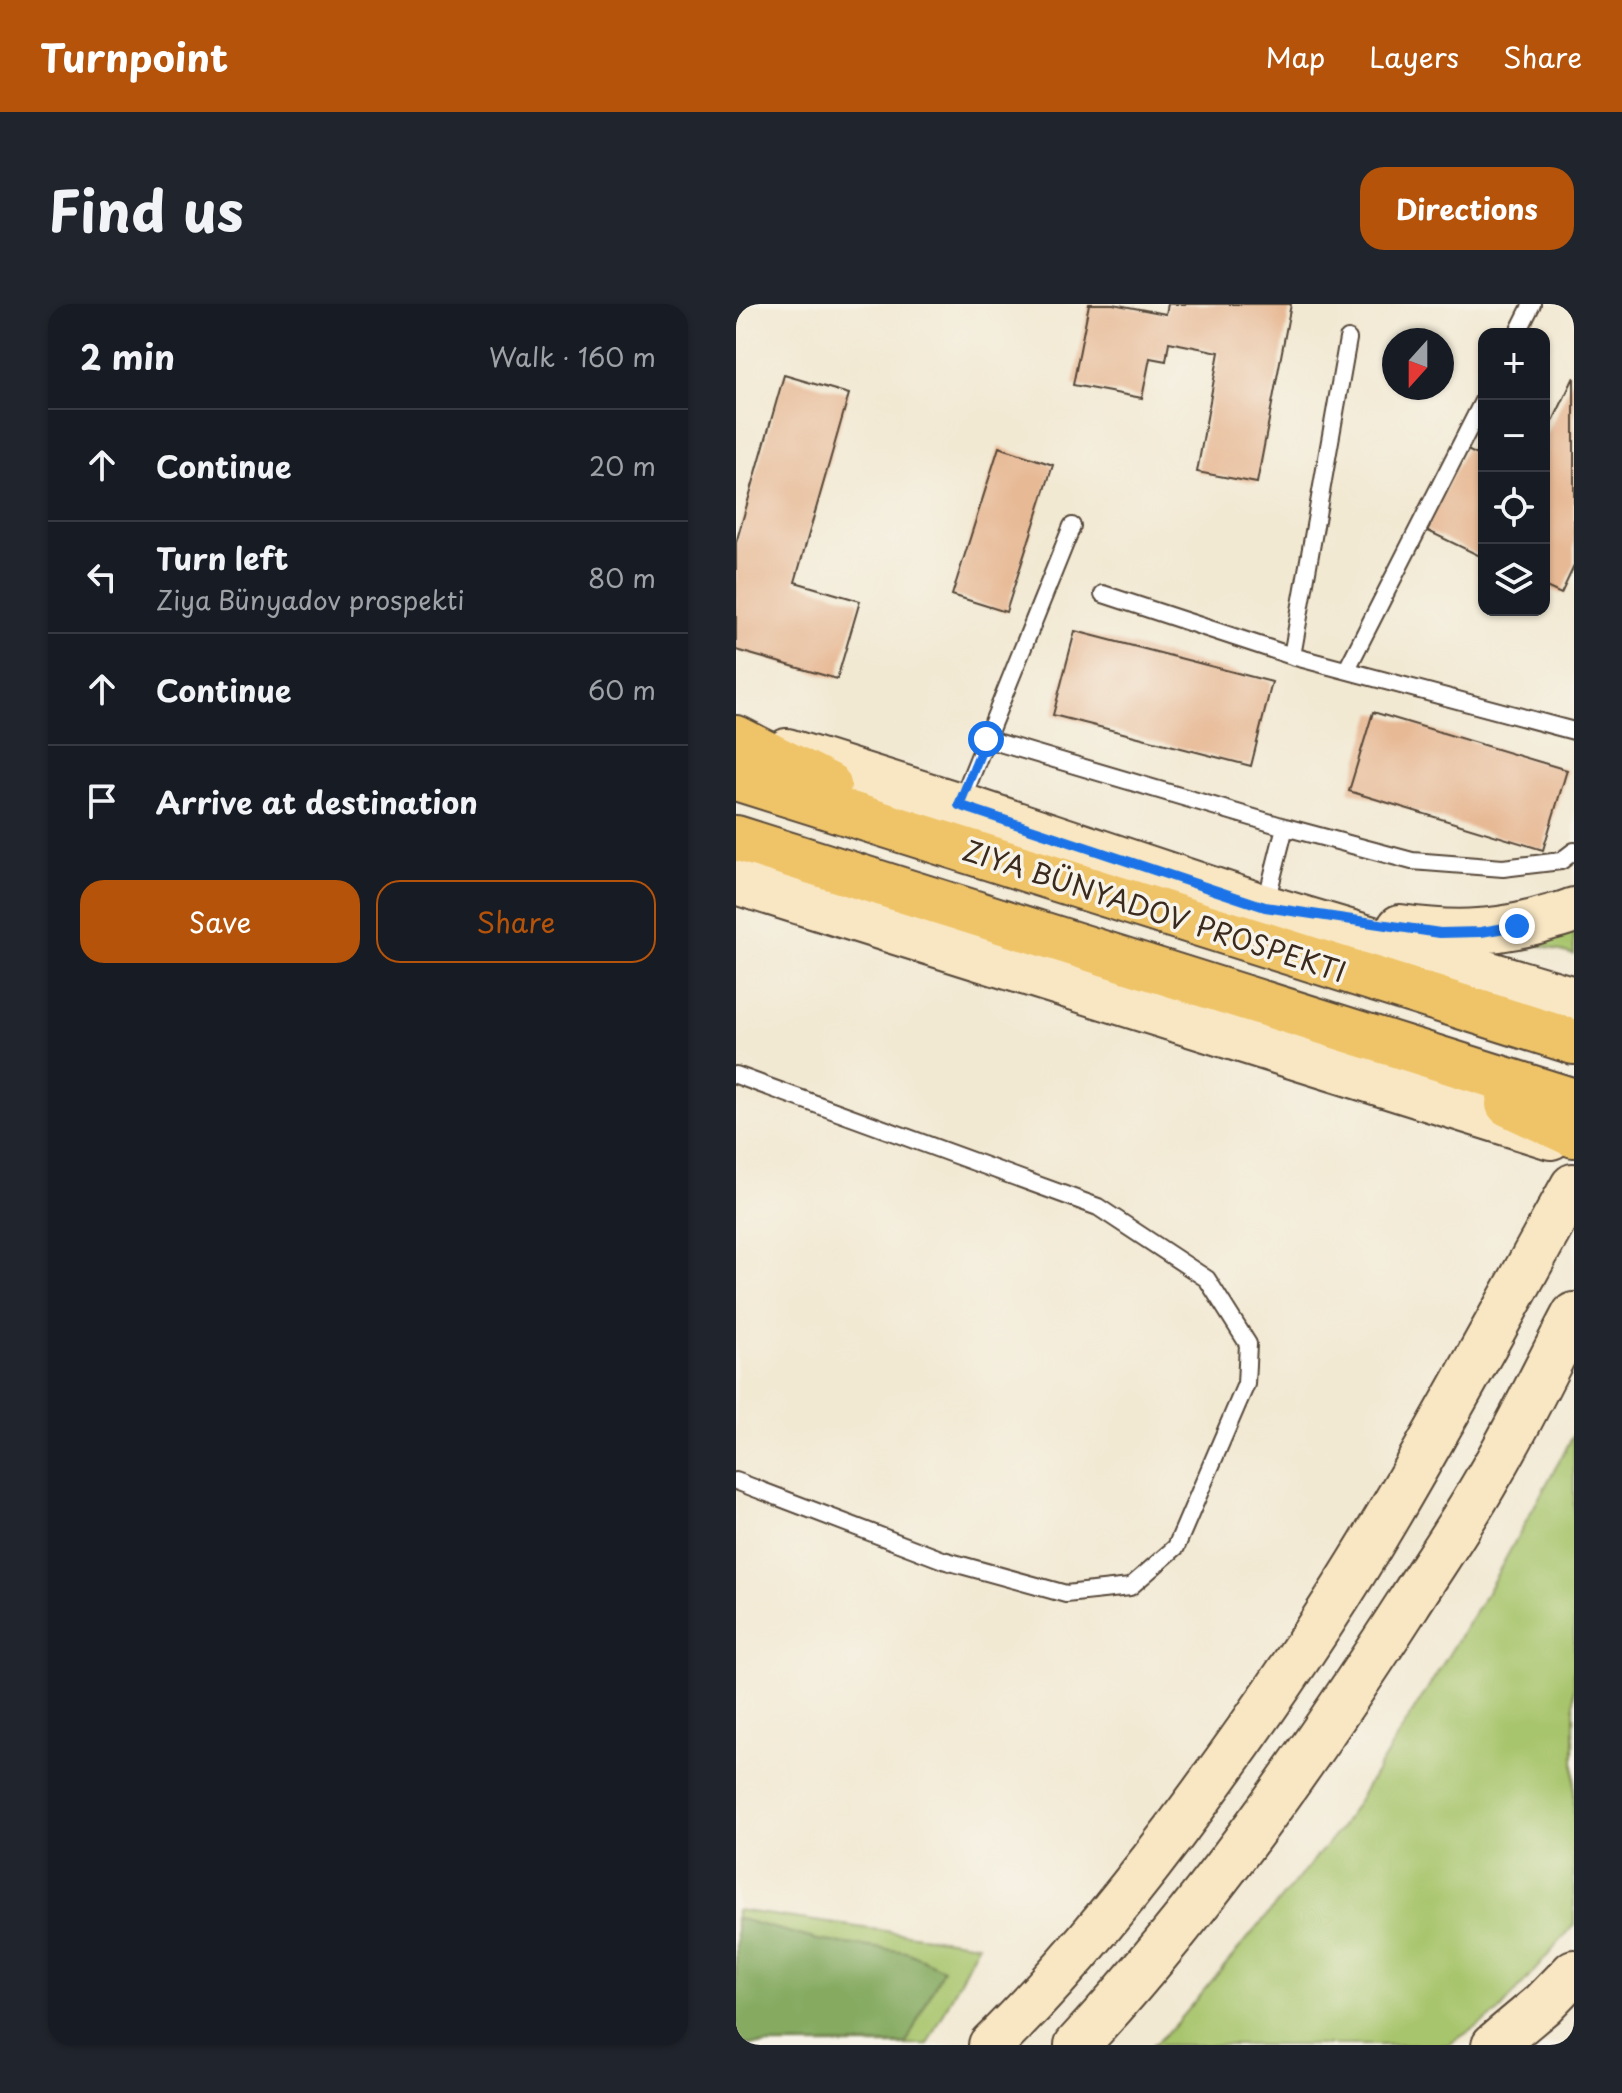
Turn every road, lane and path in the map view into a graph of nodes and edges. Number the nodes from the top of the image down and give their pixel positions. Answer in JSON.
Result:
{"nodes":[{"id":1,"x":1532,"y":304,"type":"edge"},
{"id":2,"x":1520,"y":328,"type":"edge"},
{"id":3,"x":1348,"y":339,"type":"dead end"},
{"id":4,"x":1483,"y":400,"type":"edge"},
{"id":5,"x":1072,"y":526,"type":"dead end"},
{"id":6,"x":1103,"y":594,"type":"dead end"},
{"id":7,"x":1292,"y":656,"type":"junction"},
{"id":8,"x":1347,"y":669,"type":"junction"},
{"id":9,"x":1574,"y":731,"type":"edge"},
{"id":10,"x":736,"y":735,"type":"edge"},
{"id":11,"x":986,"y":739,"type":"junction"},
{"id":12,"x":736,"y":778,"type":"edge"},
{"id":13,"x":952,"y":824,"type":"junction"},
{"id":14,"x":1285,"y":827,"type":"junction"},
{"id":15,"x":736,"y":838,"type":"edge"},
{"id":16,"x":1574,"y":851,"type":"edge"},
{"id":17,"x":736,"y":882,"type":"edge"},
{"id":18,"x":1265,"y":907,"type":"junction"},
{"id":19,"x":1574,"y":910,"type":"edge"},
{"id":20,"x":1335,"y":967,"type":"junction"},
{"id":21,"x":1574,"y":999,"type":"edge"},
{"id":22,"x":1574,"y":1005,"type":"edge"},
{"id":23,"x":1362,"y":1035,"type":"junction"},
{"id":24,"x":1574,"y":1042,"type":"edge"},
{"id":25,"x":736,"y":1075,"type":"edge"},
{"id":26,"x":1574,"y":1101,"type":"edge"},
{"id":27,"x":1574,"y":1135,"type":"edge"},
{"id":28,"x":1574,"y":1144,"type":"edge"},
{"id":29,"x":1573,"y":1186,"type":"edge"},
{"id":30,"x":1574,"y":1315,"type":"edge"},
{"id":31,"x":736,"y":1481,"type":"edge"},
{"id":32,"x":1574,"y":1972,"type":"edge"},
{"id":33,"x":991,"y":2045,"type":"edge"},
{"id":34,"x":1077,"y":2045,"type":"edge"},
{"id":35,"x":1494,"y":2045,"type":"edge"}],
"edges":[{"from":1,"to":2,"type":"lane"},
{"from":3,"to":7,"type":"lane"},
{"from":4,"to":8,"type":"lane"},
{"from":5,"to":11,"type":"lane"},
{"from":6,"to":7,"type":"lane"},
{"from":7,"to":8,"type":"lane"},
{"from":8,"to":9,"type":"lane"},
{"from":10,"to":13,"type":"main road"},
{"from":11,"to":13,"type":"lane"},
{"from":11,"to":14,"type":"lane"},
{"from":12,"to":13,"type":"main road","name":"ZIYA BÜNYADOV PROSPEKTI"},
{"from":13,"to":18,"type":"main road","name":"ZIYA BÜNYADOV PROSPEKTI"},
{"from":13,"to":20,"type":"main road","name":"ZIYA BÜNYADOV PROSPEKTI"},
{"from":14,"to":16,"type":"lane"},
{"from":14,"to":18,"type":"lane"},
{"from":15,"to":23,"type":"main road","name":"ZIYA BÜNYADOV PROSPEKTI"},
{"from":17,"to":28,"type":"main road"},
{"from":18,"to":19,"type":"main road"},
{"from":18,"to":21,"type":"main road","name":"ZIYA BÜNYADOV PROSPEKTI"},
{"from":20,"to":22,"type":"main road"},
{"from":20,"to":24,"type":"main road","name":"ZIYA BÜNYADOV PROSPEKTI"},
{"from":23,"to":26,"type":"main road","name":"ZIYA BÜNYADOV PROSPEKTI"},
{"from":23,"to":27,"type":"main road"},
{"from":25,"to":31,"type":"lane"},
{"from":29,"to":33,"type":"main road"},
{"from":30,"to":34,"type":"main road"},
{"from":32,"to":35,"type":"main road"}]}
